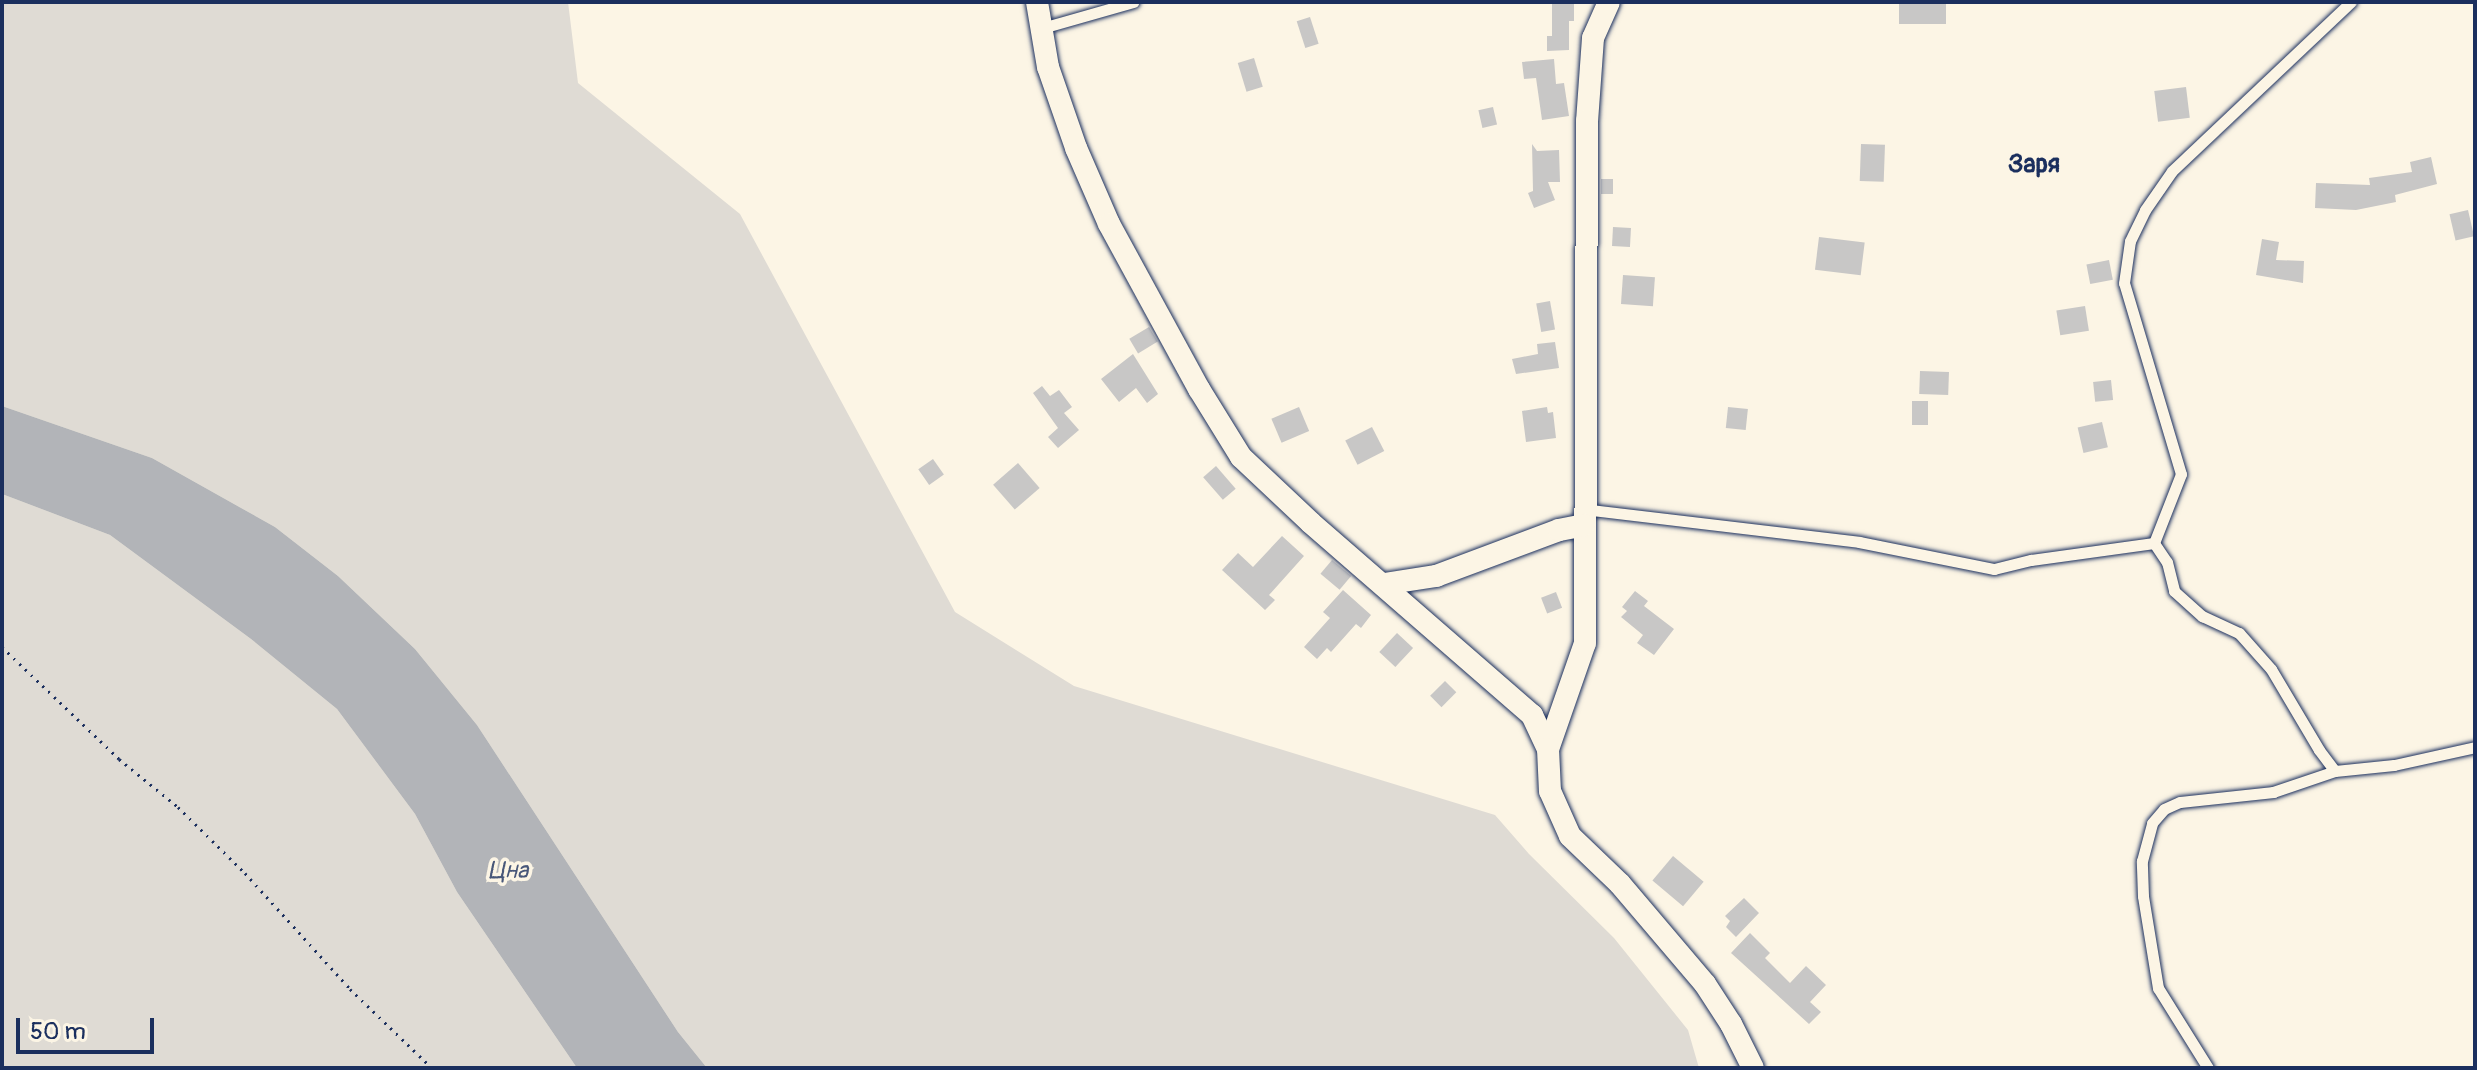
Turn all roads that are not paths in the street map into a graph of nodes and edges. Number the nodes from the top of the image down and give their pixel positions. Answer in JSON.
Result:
{"nodes":[{"id":1,"x":1037,"y":2,"type":"edge"},
{"id":2,"x":1133,"y":2,"type":"edge"},
{"id":3,"x":1609,"y":2,"type":"edge"},
{"id":4,"x":2351,"y":2,"type":"edge"},
{"id":5,"x":1042,"y":28,"type":"junction"},
{"id":6,"x":1584,"y":517,"type":"junction"},
{"id":7,"x":2154,"y":543,"type":"junction"},
{"id":8,"x":1384,"y":584,"type":"junction"},
{"id":9,"x":2475,"y":747,"type":"edge"},
{"id":10,"x":1548,"y":749,"type":"junction"},
{"id":11,"x":2335,"y":771,"type":"junction"},
{"id":12,"x":1753,"y":1068,"type":"edge"},
{"id":13,"x":2208,"y":1068,"type":"edge"}],
"edges":[{"from":1,"to":5,"type":"street"},
{"from":2,"to":5,"type":"lane"},
{"from":3,"to":6,"type":"street"},
{"from":4,"to":7,"type":"lane"},
{"from":5,"to":8,"type":"street"},
{"from":6,"to":7,"type":"lane"},
{"from":6,"to":8,"type":"street"},
{"from":6,"to":10,"type":"street"},
{"from":7,"to":11,"type":"lane"},
{"from":8,"to":10,"type":"street"},
{"from":9,"to":11,"type":"lane"},
{"from":10,"to":12,"type":"street"},
{"from":11,"to":13,"type":"lane"}]}
